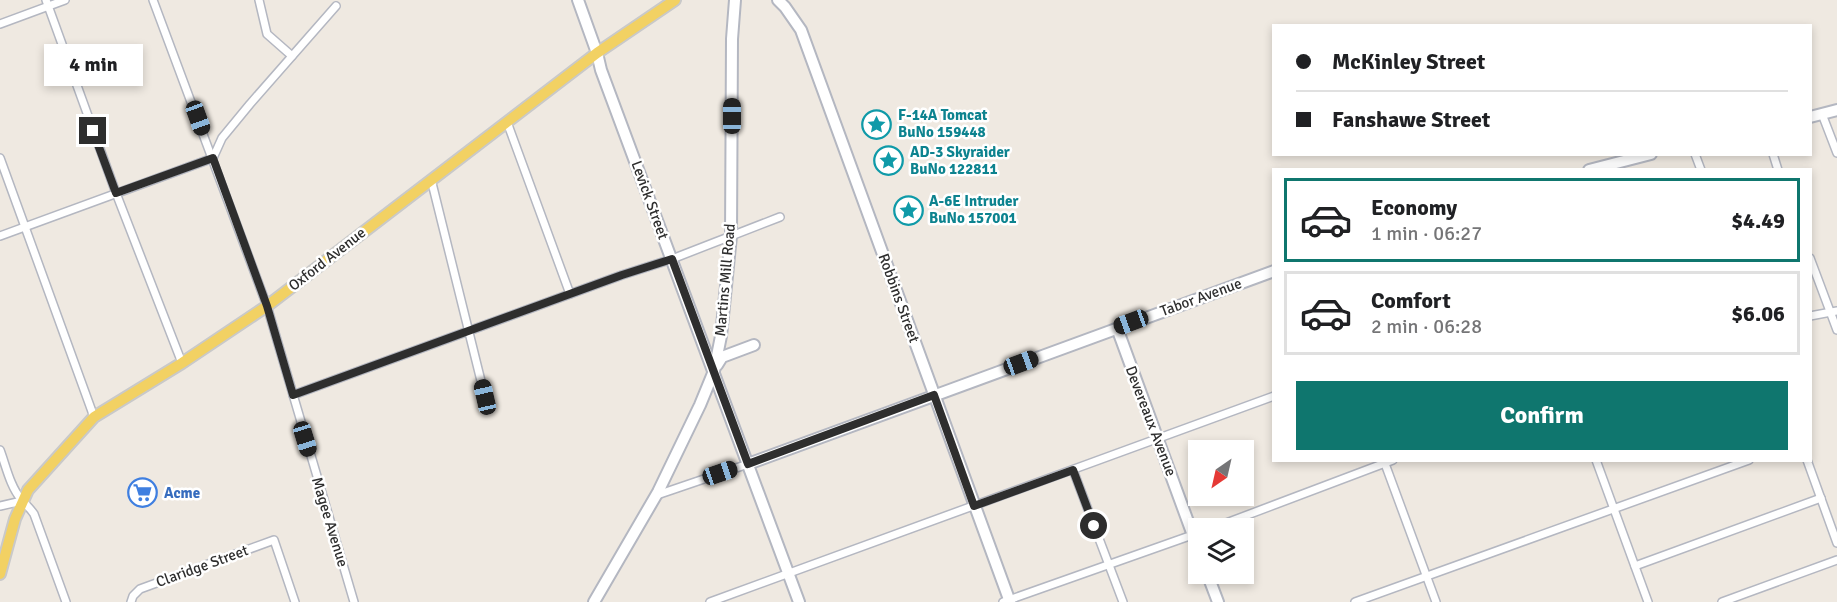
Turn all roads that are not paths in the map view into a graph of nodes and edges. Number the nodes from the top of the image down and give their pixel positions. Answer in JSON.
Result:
{"nodes":[{"id":1,"x":65,"y":0,"type":"edge"},
{"id":2,"x":153,"y":0,"type":"edge"},
{"id":3,"x":258,"y":0,"type":"edge"},
{"id":4,"x":578,"y":0,"type":"edge"},
{"id":5,"x":675,"y":0,"type":"edge"},
{"id":6,"x":735,"y":0,"type":"edge"},
{"id":7,"x":778,"y":0,"type":"edge"},
{"id":8,"x":47,"y":3,"type":"edge"},
{"id":9,"x":336,"y":6,"type":"dead end"},
{"id":10,"x":0,"y":24,"type":"edge"},
{"id":11,"x":597,"y":53,"type":"junction"},
{"id":12,"x":292,"y":56,"type":"junction"},
{"id":13,"x":1837,"y":110,"type":"edge"},
{"id":14,"x":1822,"y":114,"type":"junction"},
{"id":15,"x":1812,"y":116,"type":"edge"},
{"id":16,"x":507,"y":122,"type":"junction"},
{"id":17,"x":1837,"y":153,"type":"edge"},
{"id":18,"x":1643,"y":156,"type":"edge"},
{"id":19,"x":0,"y":158,"type":"edge"},
{"id":20,"x":213,"y":158,"type":"junction"},
{"id":21,"x":1596,"y":168,"type":"edge"},
{"id":22,"x":431,"y":179,"type":"junction"},
{"id":23,"x":116,"y":193,"type":"junction"},
{"id":24,"x":780,"y":217,"type":"dead end"},
{"id":25,"x":25,"y":227,"type":"junction"},
{"id":26,"x":0,"y":236,"type":"edge"},
{"id":27,"x":730,"y":236,"type":"junction"},
{"id":28,"x":672,"y":259,"type":"junction"},
{"id":29,"x":1812,"y":262,"type":"edge"},
{"id":30,"x":1272,"y":272,"type":"edge"},
{"id":31,"x":570,"y":294,"type":"junction"},
{"id":32,"x":267,"y":306,"type":"junction"},
{"id":33,"x":1834,"y":311,"type":"edge"},
{"id":34,"x":1812,"y":316,"type":"edge"},
{"id":35,"x":1116,"y":327,"type":"junction"},
{"id":36,"x":1837,"y":330,"type":"edge"},
{"id":37,"x":470,"y":332,"type":"junction"},
{"id":38,"x":754,"y":345,"type":"dead end"},
{"id":39,"x":182,"y":363,"type":"junction"},
{"id":40,"x":714,"y":372,"type":"junction"},
{"id":41,"x":293,"y":395,"type":"junction"},
{"id":42,"x":934,"y":395,"type":"junction"},
{"id":43,"x":485,"y":397,"type":"dead end"},
{"id":44,"x":1272,"y":397,"type":"edge"},
{"id":45,"x":94,"y":417,"type":"junction"},
{"id":46,"x":1158,"y":438,"type":"junction"},
{"id":47,"x":0,"y":450,"type":"edge"},
{"id":48,"x":1384,"y":462,"type":"edge"},
{"id":49,"x":1387,"y":462,"type":"edge"},
{"id":50,"x":1597,"y":462,"type":"edge"},
{"id":51,"x":1743,"y":462,"type":"edge"},
{"id":52,"x":1808,"y":462,"type":"edge"},
{"id":53,"x":748,"y":464,"type":"junction"},
{"id":54,"x":1073,"y":470,"type":"junction"},
{"id":55,"x":656,"y":496,"type":"junction"},
{"id":56,"x":1821,"y":498,"type":"junction"},
{"id":57,"x":22,"y":501,"type":"junction"},
{"id":58,"x":0,"y":506,"type":"edge"},
{"id":59,"x":974,"y":506,"type":"junction"},
{"id":60,"x":1614,"y":508,"type":"junction"},
{"id":61,"x":1190,"y":518,"type":"edge"},
{"id":62,"x":1239,"y":518,"type":"edge"},
{"id":63,"x":1188,"y":537,"type":"edge"},
{"id":64,"x":1837,"y":543,"type":"edge"},
{"id":65,"x":1837,"y":560,"type":"edge"},
{"id":66,"x":1108,"y":564,"type":"junction"},
{"id":67,"x":1635,"y":566,"type":"junction"},
{"id":68,"x":788,"y":573,"type":"junction"},
{"id":69,"x":0,"y":574,"type":"edge"},
{"id":70,"x":1427,"y":575,"type":"junction"},
{"id":71,"x":1211,"y":584,"type":"edge"},
{"id":72,"x":132,"y":599,"type":"edge"},
{"id":73,"x":1007,"y":601,"type":"edge"},
{"id":74,"x":66,"y":602,"type":"edge"},
{"id":75,"x":295,"y":602,"type":"edge"},
{"id":76,"x":354,"y":602,"type":"edge"},
{"id":77,"x":594,"y":602,"type":"edge"},
{"id":78,"x":710,"y":602,"type":"edge"},
{"id":79,"x":799,"y":602,"type":"edge"},
{"id":80,"x":1123,"y":602,"type":"edge"},
{"id":81,"x":1218,"y":602,"type":"edge"},
{"id":82,"x":1355,"y":602,"type":"edge"},
{"id":83,"x":1436,"y":602,"type":"edge"},
{"id":84,"x":1648,"y":602,"type":"edge"},
{"id":85,"x":1722,"y":602,"type":"edge"}],
"edges":[{"from":1,"to":8,"type":"street"},
{"from":2,"to":20,"type":"street","name":"Magee Avenue"},
{"from":3,"to":12,"type":"street"},
{"from":4,"to":11,"type":"street","name":"Levick Street"},
{"from":5,"to":11,"type":"main road","name":"Oxford Avenue"},
{"from":6,"to":27,"type":"street","name":"Martins Mill Road"},
{"from":7,"to":42,"type":"street","name":"Robbins Street"},
{"from":8,"to":10,"type":"street"},
{"from":8,"to":23,"type":"street"},
{"from":9,"to":12,"type":"street"},
{"from":11,"to":16,"type":"main road","name":"Oxford Avenue"},
{"from":11,"to":28,"type":"street","name":"Levick Street"},
{"from":12,"to":20,"type":"street"},
{"from":13,"to":14,"type":"street"},
{"from":14,"to":15,"type":"street"},
{"from":14,"to":17,"type":"street"},
{"from":16,"to":22,"type":"main road","name":"Oxford Avenue"},
{"from":16,"to":31,"type":"street"},
{"from":18,"to":21,"type":"street"},
{"from":19,"to":25,"type":"street"},
{"from":20,"to":23,"type":"street"},
{"from":20,"to":32,"type":"street","name":"Magee Avenue"},
{"from":22,"to":32,"type":"main road","name":"Oxford Avenue"},
{"from":22,"to":37,"type":"street"},
{"from":23,"to":25,"type":"street"},
{"from":23,"to":39,"type":"street"},
{"from":24,"to":27,"type":"street"},
{"from":25,"to":26,"type":"street"},
{"from":25,"to":45,"type":"street"},
{"from":27,"to":28,"type":"street"},
{"from":27,"to":40,"type":"street","name":"Martins Mill Road"},
{"from":28,"to":31,"type":"street"},
{"from":28,"to":40,"type":"street","name":"Levick Street"},
{"from":29,"to":33,"type":"street"},
{"from":30,"to":35,"type":"street","name":"Tabor Avenue"},
{"from":31,"to":37,"type":"street"},
{"from":32,"to":39,"type":"main road","name":"Oxford Avenue"},
{"from":32,"to":41,"type":"street","name":"Magee Avenue"},
{"from":33,"to":34,"type":"street"},
{"from":33,"to":36,"type":"street"},
{"from":35,"to":42,"type":"street","name":"Tabor Avenue"},
{"from":35,"to":46,"type":"street","name":"Devereaux Avenue"},
{"from":37,"to":41,"type":"street"},
{"from":37,"to":43,"type":"street"},
{"from":38,"to":40,"type":"street"},
{"from":39,"to":45,"type":"main road","name":"Oxford Avenue"},
{"from":40,"to":53,"type":"street","name":"Levick Street"},
{"from":40,"to":55,"type":"street","name":"Martins Mill Road"},
{"from":41,"to":76,"type":"street","name":"Magee Avenue"},
{"from":42,"to":53,"type":"street","name":"Tabor Avenue"},
{"from":42,"to":59,"type":"street","name":"Robbins Street"},
{"from":44,"to":46,"type":"street"},
{"from":45,"to":57,"type":"main road","name":"Oxford Avenue"},
{"from":46,"to":54,"type":"street"},
{"from":46,"to":61,"type":"street","name":"Devereaux Avenue"},
{"from":47,"to":57,"type":"street"},
{"from":48,"to":62,"type":"street"},
{"from":49,"to":70,"type":"street"},
{"from":50,"to":60,"type":"street"},
{"from":51,"to":60,"type":"street"},
{"from":52,"to":56,"type":"street"},
{"from":53,"to":55,"type":"street","name":"Tabor Avenue"},
{"from":53,"to":68,"type":"street","name":"Levick Street"},
{"from":54,"to":59,"type":"street"},
{"from":54,"to":66,"type":"street"},
{"from":55,"to":77,"type":"street","name":"Martins Mill Road"},
{"from":56,"to":64,"type":"street"},
{"from":56,"to":67,"type":"street"},
{"from":57,"to":58,"type":"street"},
{"from":57,"to":69,"type":"main road","name":"Oxford Avenue"},
{"from":57,"to":74,"type":"street"},
{"from":59,"to":68,"type":"street"},
{"from":59,"to":73,"type":"street","name":"Robbins Street"},
{"from":60,"to":67,"type":"street"},
{"from":60,"to":70,"type":"street"},
{"from":63,"to":66,"type":"street"},
{"from":65,"to":85,"type":"street"},
{"from":66,"to":73,"type":"street"},
{"from":66,"to":80,"type":"street"},
{"from":67,"to":84,"type":"street"},
{"from":68,"to":78,"type":"street"},
{"from":68,"to":79,"type":"street","name":"Levick Street"},
{"from":70,"to":82,"type":"street"},
{"from":70,"to":83,"type":"street"},
{"from":71,"to":81,"type":"street"},
{"from":72,"to":75,"type":"street","name":"Claridge Street"}]}
